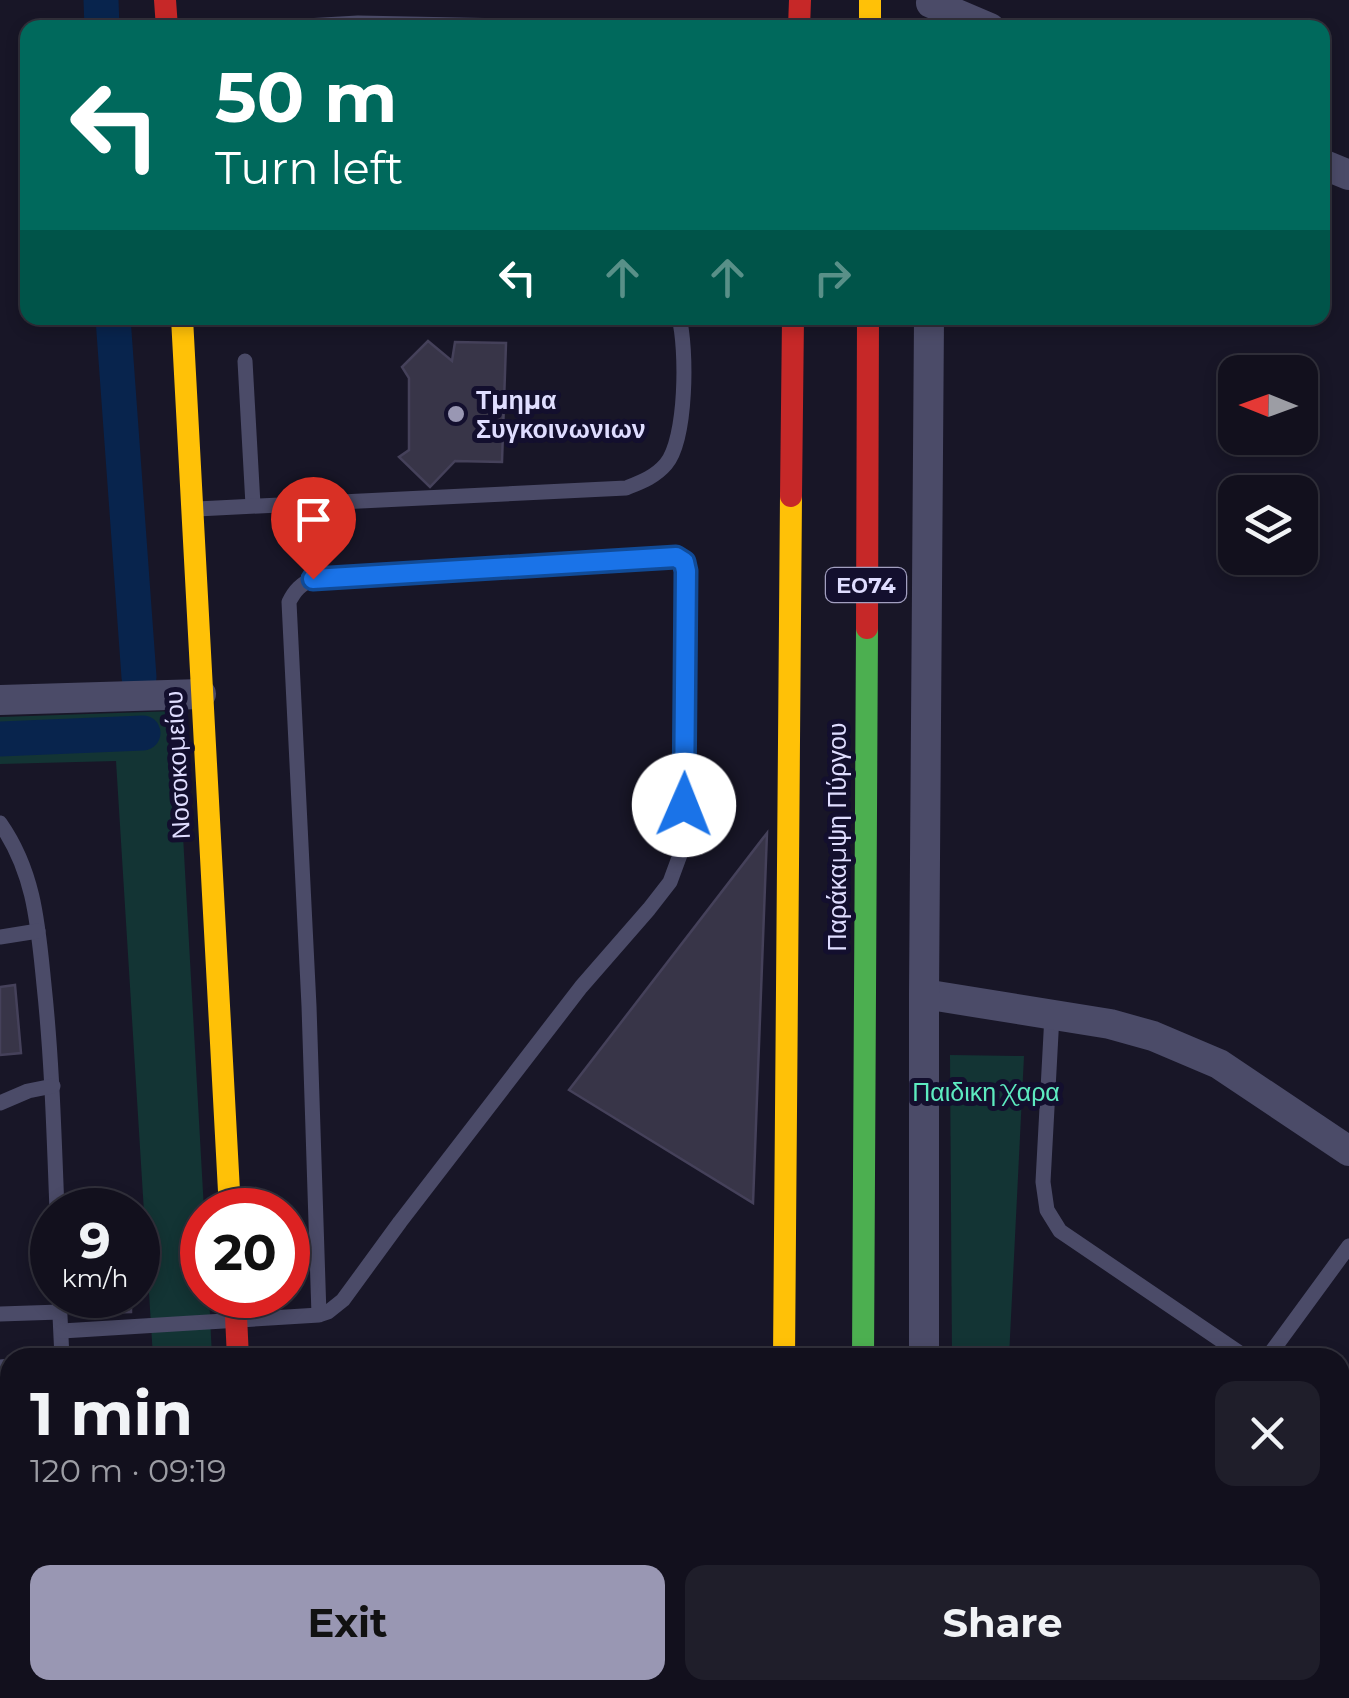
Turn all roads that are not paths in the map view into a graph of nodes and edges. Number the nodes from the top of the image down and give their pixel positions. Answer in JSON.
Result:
{"nodes":[{"id":1,"x":931,"y":10,"type":"edge"},
{"id":2,"x":964,"y":20,"type":"edge"},
{"id":3,"x":182,"y":325,"type":"edge"},
{"id":4,"x":681,"y":325,"type":"edge"},
{"id":5,"x":793,"y":325,"type":"edge"},
{"id":6,"x":868,"y":325,"type":"edge"},
{"id":7,"x":929,"y":325,"type":"edge"},
{"id":8,"x":245,"y":361,"type":"dead end"},
{"id":9,"x":253,"y":506,"type":"junction"},
{"id":10,"x":193,"y":510,"type":"junction"},
{"id":11,"x":201,"y":694,"type":"junction"},
{"id":12,"x":0,"y":700,"type":"edge"},
{"id":13,"x":0,"y":823,"type":"edge"},
{"id":14,"x":38,"y":931,"type":"junction"},
{"id":15,"x":0,"y":937,"type":"edge"},
{"id":16,"x":924,"y":994,"type":"junction"},
{"id":17,"x":1052,"y":1015,"type":"junction"},
{"id":18,"x":53,"y":1086,"type":"junction"},
{"id":19,"x":0,"y":1103,"type":"edge"},
{"id":20,"x":1349,"y":1151,"type":"edge"},
{"id":21,"x":56,"y":1188,"type":"edge"},
{"id":22,"x":229,"y":1188,"type":"edge"},
{"id":23,"x":1349,"y":1246,"type":"edge"},
{"id":24,"x":30,"y":1309,"type":"edge"},
{"id":25,"x":0,"y":1314,"type":"edge"},
{"id":26,"x":318,"y":1315,"type":"junction"},
{"id":27,"x":61,"y":1318,"type":"edge"},
{"id":28,"x":236,"y":1318,"type":"edge"},
{"id":29,"x":236,"y":1322,"type":"junction"},
{"id":30,"x":62,"y":1331,"type":"junction"},
{"id":31,"x":62,"y":1348,"type":"edge"},
{"id":32,"x":237,"y":1348,"type":"edge"},
{"id":33,"x":784,"y":1348,"type":"edge"},
{"id":34,"x":863,"y":1348,"type":"edge"},
{"id":35,"x":924,"y":1348,"type":"edge"},
{"id":36,"x":1232,"y":1348,"type":"edge"},
{"id":37,"x":1274,"y":1348,"type":"edge"}],
"edges":[{"from":1,"to":2,"type":"street"},
{"from":3,"to":10,"type":"main road","name":"Νοσοκομείου"},
{"from":4,"to":9,"type":"lane"},
{"from":5,"to":33,"type":"main road"},
{"from":6,"to":34,"type":"main road","name":"Παράκαμψη Πύργου","number":"ΕΟ74"},
{"from":7,"to":16,"type":"street"},
{"from":8,"to":9,"type":"lane"},
{"from":9,"to":10,"type":"lane"},
{"from":10,"to":11,"type":"main road","name":"Νοσοκομείου"},
{"from":11,"to":12,"type":"street"},
{"from":11,"to":22,"type":"main road","name":"Νοσοκομείου"},
{"from":13,"to":14,"type":"lane"},
{"from":14,"to":15,"type":"lane"},
{"from":14,"to":18,"type":"lane"},
{"from":16,"to":17,"type":"street"},
{"from":16,"to":35,"type":"street"},
{"from":17,"to":20,"type":"street"},
{"from":17,"to":36,"type":"lane"},
{"from":18,"to":19,"type":"lane"},
{"from":18,"to":21,"type":"lane"},
{"from":23,"to":37,"type":"lane"},
{"from":24,"to":25,"type":"lane"},
{"from":26,"to":26,"type":"lane"},
{"from":26,"to":29,"type":"lane"},
{"from":27,"to":30,"type":"lane"},
{"from":28,"to":29,"type":"main road"},
{"from":29,"to":30,"type":"lane"},
{"from":29,"to":32,"type":"main road"},
{"from":30,"to":31,"type":"lane"}]}
